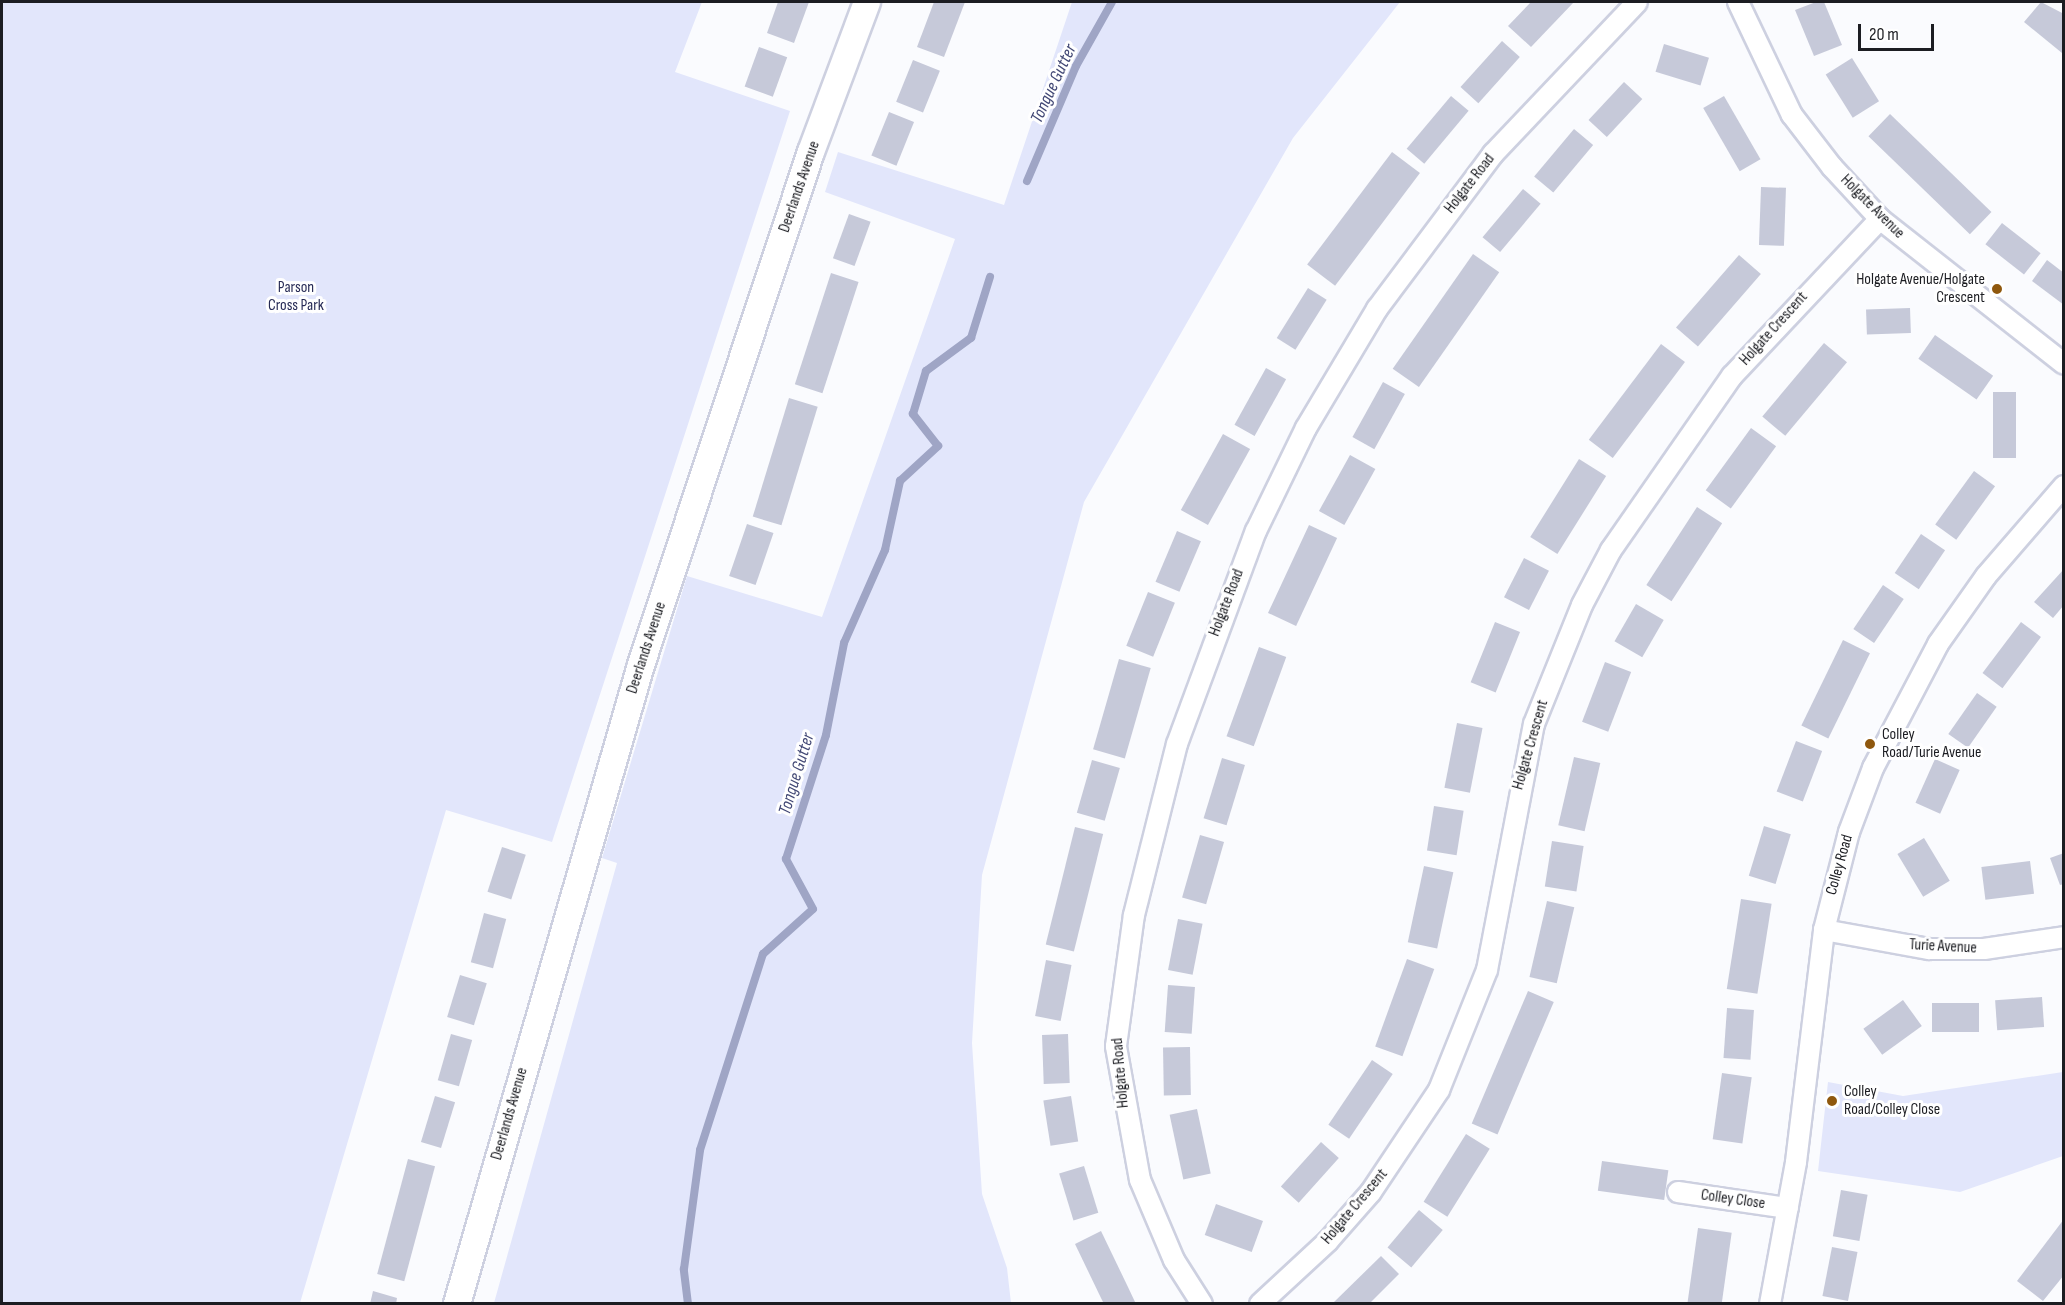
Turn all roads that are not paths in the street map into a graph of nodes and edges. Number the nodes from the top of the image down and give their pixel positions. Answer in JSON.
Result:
{"nodes":[{"id":1,"x":867,"y":2,"type":"edge"},
{"id":2,"x":1638,"y":2,"type":"edge"},
{"id":3,"x":1738,"y":2,"type":"edge"},
{"id":4,"x":1880,"y":219,"type":"junction"},
{"id":5,"x":2064,"y":364,"type":"edge"},
{"id":6,"x":2064,"y":486,"type":"edge"},
{"id":7,"x":1824,"y":930,"type":"junction"},
{"id":8,"x":2064,"y":937,"type":"edge"},
{"id":9,"x":1678,"y":1192,"type":"dead end"},
{"id":10,"x":1788,"y":1208,"type":"junction"},
{"id":11,"x":457,"y":1304,"type":"edge"},
{"id":12,"x":1202,"y":1304,"type":"edge"},
{"id":13,"x":1260,"y":1304,"type":"edge"},
{"id":14,"x":1770,"y":1304,"type":"edge"}],
"edges":[{"from":1,"to":11,"type":"street","name":"Deerlands Avenue"},
{"from":2,"to":12,"type":"street","name":"Holgate Road"},
{"from":3,"to":4,"type":"street","name":"Holgate Avenue"},
{"from":4,"to":5,"type":"street","name":"Holgate Avenue"},
{"from":4,"to":13,"type":"street","name":"Holgate Crescent"},
{"from":6,"to":7,"type":"street","name":"Colley Road"},
{"from":7,"to":8,"type":"street","name":"Turie Avenue"},
{"from":7,"to":10,"type":"street","name":"Colley Road"},
{"from":9,"to":10,"type":"street","name":"Colley Close"},
{"from":10,"to":14,"type":"street","name":"Colley Road"}]}
